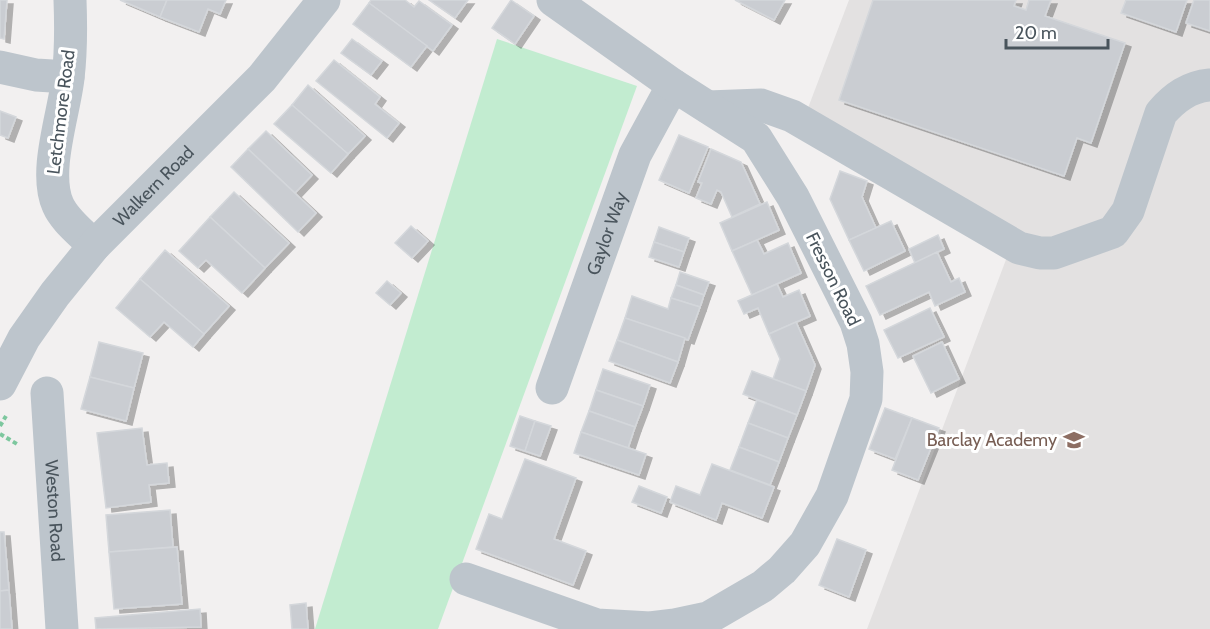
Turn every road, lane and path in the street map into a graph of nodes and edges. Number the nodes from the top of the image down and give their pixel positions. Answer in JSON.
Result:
{"nodes":[{"id":1,"x":70,"y":0,"type":"edge"},
{"id":2,"x":324,"y":0,"type":"edge"},
{"id":3,"x":553,"y":0,"type":"edge"},
{"id":4,"x":0,"y":67,"type":"edge"},
{"id":5,"x":68,"y":77,"type":"junction"},
{"id":6,"x":673,"y":85,"type":"junction"},
{"id":7,"x":1210,"y":85,"type":"edge"},
{"id":8,"x":708,"y":107,"type":"junction"},
{"id":9,"x":94,"y":246,"type":"junction"},
{"id":10,"x":0,"y":384,"type":"edge"},
{"id":11,"x":552,"y":388,"type":"dead end"},
{"id":12,"x":47,"y":393,"type":"dead end"},
{"id":13,"x":466,"y":579,"type":"dead end"},
{"id":14,"x":676,"y":627,"type":"edge"},
{"id":15,"x":62,"y":629,"type":"edge"}],
"edges":[{"from":1,"to":5,"type":"street","name":"Letchmore Road"},
{"from":2,"to":9,"type":"street","name":"Walkern Road"},
{"from":3,"to":6,"type":"street","name":"Fresson Road"},
{"from":4,"to":5,"type":"street"},
{"from":5,"to":9,"type":"street","name":"Letchmore Road"},
{"from":6,"to":8,"type":"street","name":"Fresson Road"},
{"from":6,"to":11,"type":"street","name":"Gaylor Way"},
{"from":7,"to":8,"type":"street"},
{"from":8,"to":14,"type":"street","name":"Fresson Road"},
{"from":9,"to":10,"type":"street","name":"Walkern Road"},
{"from":12,"to":15,"type":"street","name":"Weston Road"},
{"from":13,"to":14,"type":"street","name":"Fresson Road"}]}
